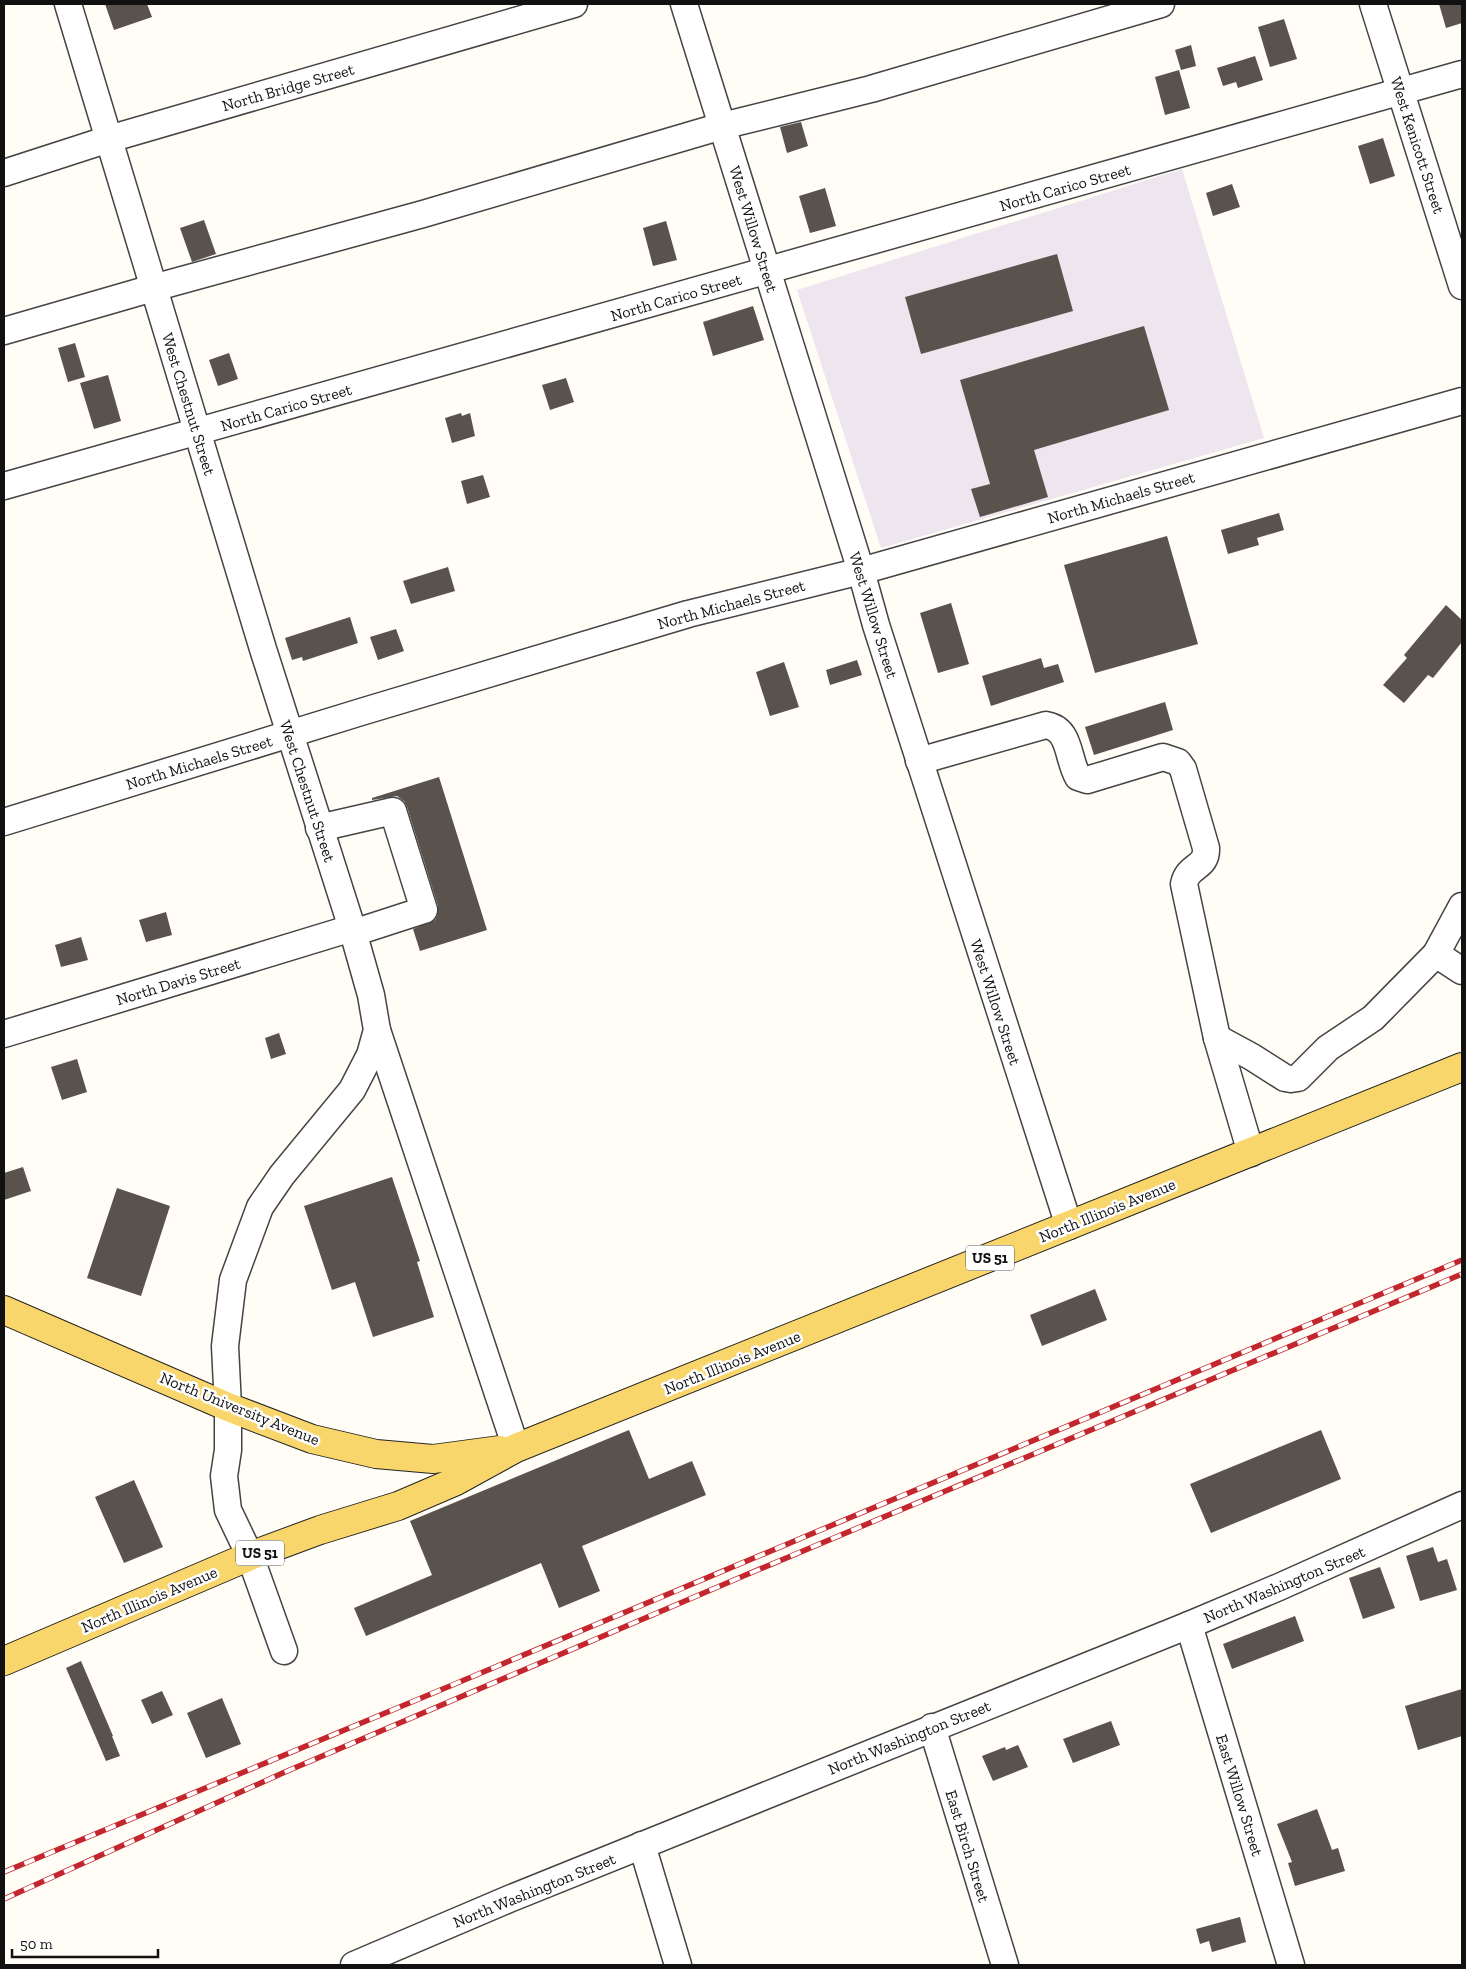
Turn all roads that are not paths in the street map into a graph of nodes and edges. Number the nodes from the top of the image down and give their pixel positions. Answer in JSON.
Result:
{"nodes":[{"id":1,"x":68,"y":4,"type":"edge"},
{"id":2,"x":574,"y":4,"type":"edge"},
{"id":3,"x":684,"y":4,"type":"edge"},
{"id":4,"x":1161,"y":4,"type":"edge"},
{"id":5,"x":1373,"y":4,"type":"edge"},
{"id":6,"x":1462,"y":74,"type":"edge"},
{"id":7,"x":1399,"y":90,"type":"junction"},
{"id":8,"x":722,"y":126,"type":"junction"},
{"id":9,"x":108,"y":139,"type":"junction"},
{"id":10,"x":4,"y":173,"type":"edge"},
{"id":11,"x":768,"y":271,"type":"junction"},
{"id":12,"x":1460,"y":272,"type":"edge"},
{"id":13,"x":153,"y":288,"type":"junction"},
{"id":14,"x":4,"y":331,"type":"edge"},
{"id":15,"x":1462,"y":402,"type":"edge"},
{"id":16,"x":197,"y":432,"type":"junction"},
{"id":17,"x":4,"y":486,"type":"edge"},
{"id":18,"x":861,"y":571,"type":"junction"},
{"id":19,"x":290,"y":734,"type":"junction"},
{"id":20,"x":919,"y":761,"type":"junction"},
{"id":21,"x":4,"y":822,"type":"edge"},
{"id":22,"x":319,"y":828,"type":"junction"},
{"id":23,"x":1462,"y":906,"type":"edge"},
{"id":24,"x":352,"y":930,"type":"junction"},
{"id":25,"x":1436,"y":954,"type":"junction"},
{"id":26,"x":1462,"y":971,"type":"edge"},
{"id":27,"x":377,"y":1030,"type":"junction"},
{"id":28,"x":4,"y":1034,"type":"edge"},
{"id":29,"x":1216,"y":1038,"type":"junction"},
{"id":30,"x":1462,"y":1067,"type":"edge"},
{"id":31,"x":1251,"y":1153,"type":"junction"},
{"id":32,"x":1069,"y":1226,"type":"junction"},
{"id":33,"x":4,"y":1310,"type":"edge"},
{"id":34,"x":228,"y":1407,"type":"junction"},
{"id":35,"x":516,"y":1448,"type":"junction"},
{"id":36,"x":1462,"y":1505,"type":"edge"},
{"id":37,"x":250,"y":1556,"type":"junction"},
{"id":38,"x":1189,"y":1625,"type":"junction"},
{"id":39,"x":284,"y":1651,"type":"dead end"},
{"id":40,"x":4,"y":1661,"type":"edge"},
{"id":41,"x":932,"y":1727,"type":"junction"},
{"id":42,"x":642,"y":1845,"type":"junction"},
{"id":43,"x":354,"y":1965,"type":"edge"},
{"id":44,"x":678,"y":1965,"type":"edge"},
{"id":45,"x":1005,"y":1965,"type":"edge"},
{"id":46,"x":1291,"y":1965,"type":"edge"}],
"edges":[{"from":1,"to":9,"type":"street","name":"West Chestnut Street"},
{"from":2,"to":9,"type":"street","name":"North Bridge Street"},
{"from":3,"to":8,"type":"street","name":"West Willow Street"},
{"from":4,"to":8,"type":"street"},
{"from":5,"to":7,"type":"street","name":"West Kenicott Street"},
{"from":6,"to":7,"type":"street","name":"North Carico Street"},
{"from":7,"to":11,"type":"street","name":"North Carico Street"},
{"from":7,"to":12,"type":"street","name":"West Kenicott Street"},
{"from":8,"to":11,"type":"street","name":"West Willow Street"},
{"from":8,"to":13,"type":"street"},
{"from":9,"to":10,"type":"street","name":"North Bridge Street"},
{"from":9,"to":13,"type":"street","name":"West Chestnut Street"},
{"from":11,"to":16,"type":"street","name":"North Carico Street"},
{"from":11,"to":18,"type":"street","name":"West Willow Street"},
{"from":13,"to":14,"type":"street"},
{"from":13,"to":16,"type":"street","name":"West Chestnut Street"},
{"from":15,"to":18,"type":"street","name":"North Michaels Street"},
{"from":16,"to":17,"type":"street","name":"North Carico Street"},
{"from":16,"to":19,"type":"street","name":"West Chestnut Street"},
{"from":18,"to":19,"type":"street","name":"North Michaels Street"},
{"from":18,"to":20,"type":"street","name":"West Willow Street"},
{"from":19,"to":21,"type":"street","name":"North Michaels Street"},
{"from":19,"to":22,"type":"street","name":"West Chestnut Street"},
{"from":20,"to":29,"type":"street"},
{"from":20,"to":32,"type":"street","name":"West Willow Street"},
{"from":22,"to":24,"type":"street","name":"West Chestnut Street"},
{"from":22,"to":24,"type":"street","name":"North Davis Street"},
{"from":23,"to":25,"type":"street"},
{"from":24,"to":27,"type":"street","name":"West Chestnut Street"},
{"from":24,"to":28,"type":"street","name":"North Davis Street"},
{"from":25,"to":26,"type":"street"},
{"from":25,"to":29,"type":"street"},
{"from":27,"to":34,"type":"street","name":"West Chestnut Street"},
{"from":27,"to":35,"type":"street"},
{"from":29,"to":31,"type":"street"},
{"from":30,"to":31,"type":"main road","name":"North Illinois Avenue","number":"US 51"},
{"from":31,"to":32,"type":"main road","name":"North Illinois Avenue","number":"US 51"},
{"from":32,"to":35,"type":"main road","name":"North Illinois Avenue","number":"US 51"},
{"from":33,"to":34,"type":"main road","name":"North University Avenue","number":"US 51"},
{"from":34,"to":35,"type":"main road","name":"North University Avenue","number":"US 51"},
{"from":34,"to":37,"type":"street","name":"West Chestnut Street"},
{"from":35,"to":37,"type":"main road","name":"North Illinois Avenue","number":"US 51"},
{"from":36,"to":38,"type":"street","name":"North Washington Street"},
{"from":37,"to":39,"type":"street","name":"West Chestnut Street"},
{"from":37,"to":40,"type":"main road","name":"North Illinois Avenue","number":"US 51"},
{"from":38,"to":41,"type":"street","name":"North Washington Street"},
{"from":38,"to":46,"type":"street","name":"East Willow Street"},
{"from":41,"to":42,"type":"street","name":"North Washington Street"},
{"from":41,"to":45,"type":"street","name":"East Birch Street"},
{"from":42,"to":43,"type":"street","name":"North Washington Street"},
{"from":42,"to":44,"type":"street"}]}
